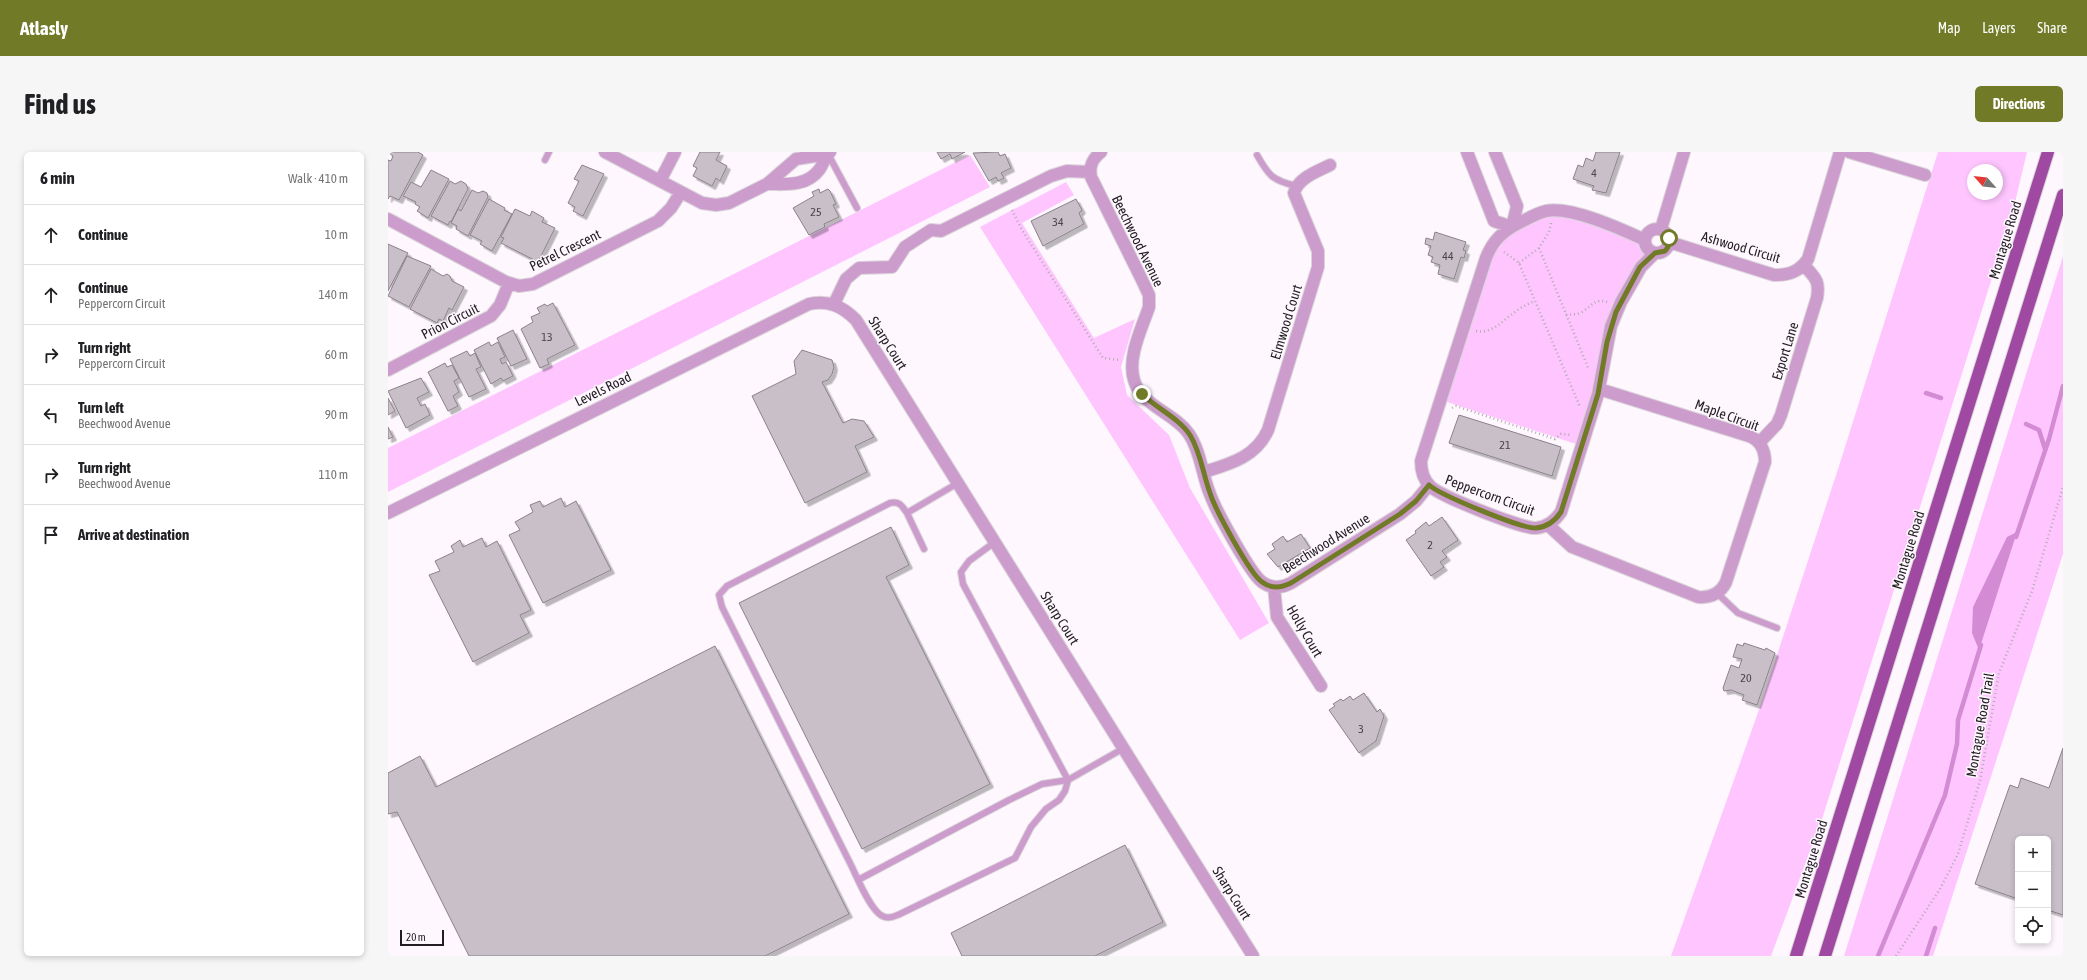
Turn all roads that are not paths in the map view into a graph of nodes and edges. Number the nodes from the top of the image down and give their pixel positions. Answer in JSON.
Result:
{"nodes":[{"id":1,"x":549,"y":152,"type":"edge"},
{"id":2,"x":605,"y":152,"type":"edge"},
{"id":3,"x":675,"y":152,"type":"edge"},
{"id":4,"x":1102,"y":152,"type":"edge"},
{"id":5,"x":1467,"y":152,"type":"edge"},
{"id":6,"x":1495,"y":152,"type":"edge"},
{"id":7,"x":1684,"y":152,"type":"edge"},
{"id":8,"x":1840,"y":152,"type":"edge"},
{"id":9,"x":1849,"y":152,"type":"edge"},
{"id":10,"x":2048,"y":152,"type":"edge"},
{"id":11,"x":829,"y":153,"type":"edge"},
{"id":12,"x":1257,"y":155,"type":"dead end"},
{"id":13,"x":545,"y":160,"type":"dead end"},
{"id":14,"x":1330,"y":165,"type":"dead end"},
{"id":15,"x":1090,"y":172,"type":"junction"},
{"id":16,"x":1925,"y":175,"type":"dead end"},
{"id":17,"x":660,"y":181,"type":"junction"},
{"id":18,"x":766,"y":184,"type":"junction"},
{"id":19,"x":1296,"y":186,"type":"junction"},
{"id":20,"x":681,"y":192,"type":"junction"},
{"id":21,"x":2063,"y":195,"type":"edge"},
{"id":22,"x":857,"y":208,"type":"dead end"},
{"id":23,"x":388,"y":219,"type":"edge"},
{"id":24,"x":1512,"y":227,"type":"junction"},
{"id":25,"x":1661,"y":229,"type":"junction"},
{"id":26,"x":1645,"y":240,"type":"junction"},
{"id":27,"x":1670,"y":242,"type":"junction"},
{"id":28,"x":1655,"y":253,"type":"junction"},
{"id":29,"x":1804,"y":265,"type":"junction"},
{"id":30,"x":509,"y":283,"type":"junction"},
{"id":31,"x":834,"y":304,"type":"junction"},
{"id":32,"x":388,"y":370,"type":"edge"},
{"id":33,"x":1599,"y":389,"type":"junction"},
{"id":34,"x":1759,"y":443,"type":"junction"},
{"id":35,"x":1204,"y":472,"type":"junction"},
{"id":36,"x":958,"y":483,"type":"junction"},
{"id":37,"x":1429,"y":485,"type":"junction"},
{"id":38,"x":388,"y":513,"type":"edge"},
{"id":39,"x":907,"y":513,"type":"junction"},
{"id":40,"x":1548,"y":525,"type":"junction"},
{"id":41,"x":995,"y":542,"type":"junction"},
{"id":42,"x":924,"y":549,"type":"dead end"},
{"id":43,"x":1274,"y":587,"type":"junction"},
{"id":44,"x":1717,"y":593,"type":"junction"},
{"id":45,"x":1777,"y":628,"type":"dead end"},
{"id":46,"x":1321,"y":686,"type":"dead end"},
{"id":47,"x":1124,"y":748,"type":"junction"},
{"id":48,"x":1068,"y":780,"type":"junction"},
{"id":49,"x":858,"y":880,"type":"junction"},
{"id":50,"x":1253,"y":956,"type":"edge"},
{"id":51,"x":1796,"y":956,"type":"edge"},
{"id":52,"x":1825,"y":956,"type":"edge"}],
"edges":[{"from":1,"to":13,"type":"lane"},
{"from":2,"to":17,"type":"street"},
{"from":3,"to":17,"type":"street"},
{"from":4,"to":15,"type":"street"},
{"from":5,"to":24,"type":"street"},
{"from":6,"to":24,"type":"street"},
{"from":7,"to":25,"type":"street"},
{"from":8,"to":29,"type":"street"},
{"from":9,"to":16,"type":"street"},
{"from":10,"to":51,"type":"main road","name":"Montague Road"},
{"from":11,"to":18,"type":"street"},
{"from":11,"to":18,"type":"street"},
{"from":11,"to":22,"type":"lane"},
{"from":12,"to":19,"type":"lane"},
{"from":14,"to":19,"type":"street"},
{"from":15,"to":31,"type":"street"},
{"from":15,"to":35,"type":"street","name":"Beechwood Avenue"},
{"from":17,"to":20,"type":"street"},
{"from":18,"to":20,"type":"street"},
{"from":19,"to":35,"type":"street","name":"Elmwood Court"},
{"from":20,"to":30,"type":"street","name":"Petrel Crescent"},
{"from":21,"to":52,"type":"main road"},
{"from":23,"to":30,"type":"street","name":"Petrel Crescent"},
{"from":24,"to":26,"type":"street","name":"Peppercorn Circuit"},
{"from":24,"to":37,"type":"street","name":"Peppercorn Circuit"},
{"from":25,"to":26,"type":"street"},
{"from":25,"to":27,"type":"street"},
{"from":26,"to":28,"type":"street"},
{"from":27,"to":28,"type":"street"},
{"from":27,"to":29,"type":"street","name":"Ashwood Circuit"},
{"from":28,"to":33,"type":"street","name":"Peppercorn Circuit"},
{"from":29,"to":34,"type":"street","name":"Export Lane"},
{"from":30,"to":32,"type":"street","name":"Prion Circuit"},
{"from":31,"to":36,"type":"street","name":"Sharp Court"},
{"from":31,"to":38,"type":"street","name":"Levels Road"},
{"from":33,"to":34,"type":"street","name":"Maple Circuit"},
{"from":33,"to":40,"type":"street","name":"Peppercorn Circuit"},
{"from":34,"to":44,"type":"street","name":"Maple Circuit"},
{"from":35,"to":43,"type":"street","name":"Beechwood Avenue"},
{"from":36,"to":39,"type":"lane"},
{"from":36,"to":41,"type":"street","name":"Sharp Court"},
{"from":37,"to":40,"type":"street","name":"Peppercorn Circuit"},
{"from":37,"to":43,"type":"street","name":"Beechwood Avenue"},
{"from":39,"to":42,"type":"lane"},
{"from":39,"to":49,"type":"lane"},
{"from":40,"to":44,"type":"street"},
{"from":41,"to":47,"type":"street","name":"Sharp Court"},
{"from":41,"to":48,"type":"lane"},
{"from":43,"to":46,"type":"street","name":"Holly Court"},
{"from":44,"to":45,"type":"lane"},
{"from":47,"to":48,"type":"lane"},
{"from":47,"to":50,"type":"street","name":"Sharp Court"},
{"from":48,"to":49,"type":"lane"},
{"from":48,"to":49,"type":"lane"}]}
